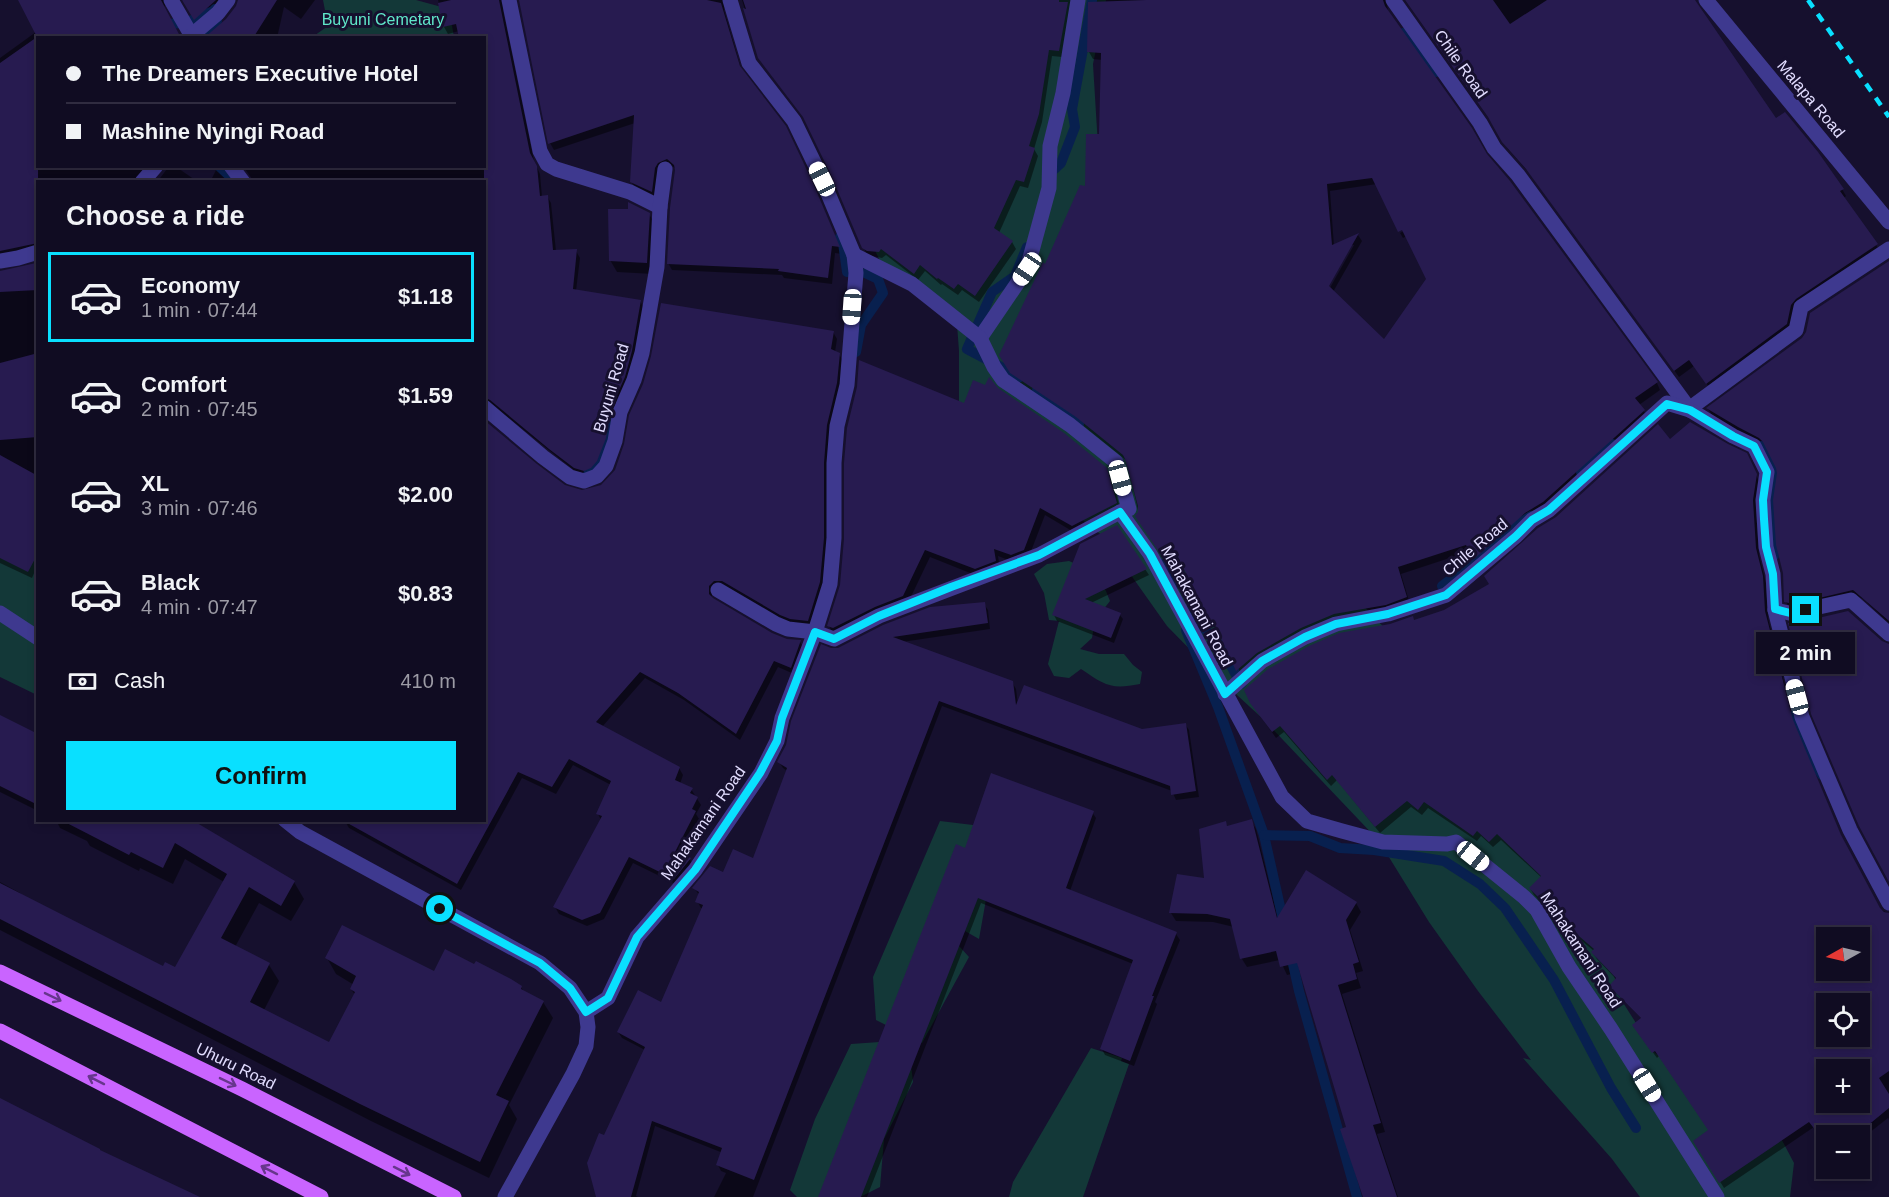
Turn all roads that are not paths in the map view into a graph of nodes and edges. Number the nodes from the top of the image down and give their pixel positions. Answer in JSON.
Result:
{"nodes":[{"id":1,"x":171,"y":0,"type":"edge"},
{"id":2,"x":228,"y":0,"type":"edge"},
{"id":3,"x":509,"y":0,"type":"edge"},
{"id":4,"x":730,"y":0,"type":"edge"},
{"id":5,"x":1078,"y":0,"type":"edge"},
{"id":6,"x":1393,"y":0,"type":"edge"},
{"id":7,"x":1706,"y":0,"type":"edge"},
{"id":8,"x":193,"y":36,"type":"edge"},
{"id":9,"x":154,"y":168,"type":"edge"},
{"id":10,"x":665,"y":169,"type":"dead end"},
{"id":11,"x":143,"y":180,"type":"edge"},
{"id":12,"x":660,"y":207,"type":"junction"},
{"id":13,"x":1889,"y":222,"type":"edge"},
{"id":14,"x":1889,"y":249,"type":"edge"},
{"id":15,"x":36,"y":253,"type":"edge"},
{"id":16,"x":854,"y":255,"type":"junction"},
{"id":17,"x":0,"y":261,"type":"edge"},
{"id":18,"x":980,"y":338,"type":"junction"},
{"id":19,"x":486,"y":409,"type":"edge"},
{"id":20,"x":1690,"y":410,"type":"junction"},
{"id":21,"x":1120,"y":512,"type":"junction"},
{"id":22,"x":718,"y":590,"type":"dead end"},
{"id":23,"x":1775,"y":609,"type":"junction"},
{"id":24,"x":0,"y":613,"type":"edge"},
{"id":25,"x":815,"y":632,"type":"junction"},
{"id":26,"x":1889,"y":634,"type":"edge"},
{"id":27,"x":36,"y":637,"type":"edge"},
{"id":28,"x":1225,"y":694,"type":"junction"},
{"id":29,"x":288,"y":822,"type":"edge"},
{"id":30,"x":1889,"y":903,"type":"edge"},
{"id":31,"x":0,"y":972,"type":"edge"},
{"id":32,"x":586,"y":1012,"type":"junction"},
{"id":33,"x":0,"y":1030,"type":"edge"},
{"id":34,"x":321,"y":1197,"type":"edge"},
{"id":35,"x":454,"y":1197,"type":"edge"},
{"id":36,"x":505,"y":1197,"type":"edge"},
{"id":37,"x":1717,"y":1197,"type":"edge"}],
"edges":[{"from":1,"to":8,"type":"street"},
{"from":2,"to":8,"type":"street"},
{"from":3,"to":12,"type":"street"},
{"from":4,"to":16,"type":"street","name":"Mahakamani Road"},
{"from":5,"to":18,"type":"street"},
{"from":6,"to":20,"type":"street","name":"Chile Road"},
{"from":7,"to":13,"type":"street","name":"Malapa Road"},
{"from":9,"to":11,"type":"street"},
{"from":10,"to":12,"type":"street","name":"Buyuni Road"},
{"from":12,"to":19,"type":"street","name":"Buyuni Road"},
{"from":14,"to":20,"type":"street"},
{"from":15,"to":17,"type":"street"},
{"from":16,"to":18,"type":"street"},
{"from":16,"to":25,"type":"street","name":"Mahakamani Road"},
{"from":18,"to":21,"type":"street"},
{"from":20,"to":23,"type":"street","name":"Chile Road"},
{"from":20,"to":28,"type":"street","name":"Chile Road"},
{"from":21,"to":25,"type":"street"},
{"from":21,"to":28,"type":"street","name":"Mahakamani Road"},
{"from":22,"to":25,"type":"street"},
{"from":23,"to":26,"type":"street"},
{"from":23,"to":30,"type":"street","name":"Chile Road"},
{"from":24,"to":27,"type":"street"},
{"from":25,"to":32,"type":"street","name":"Mahakamani Road"},
{"from":28,"to":37,"type":"street","name":"Mahakamani Road"},
{"from":29,"to":32,"type":"street"},
{"from":31,"to":35,"type":"main road","name":"Uhuru Road","one_way":true},
{"from":32,"to":36,"type":"street"},
{"from":34,"to":33,"type":"main road","one_way":true}]}
